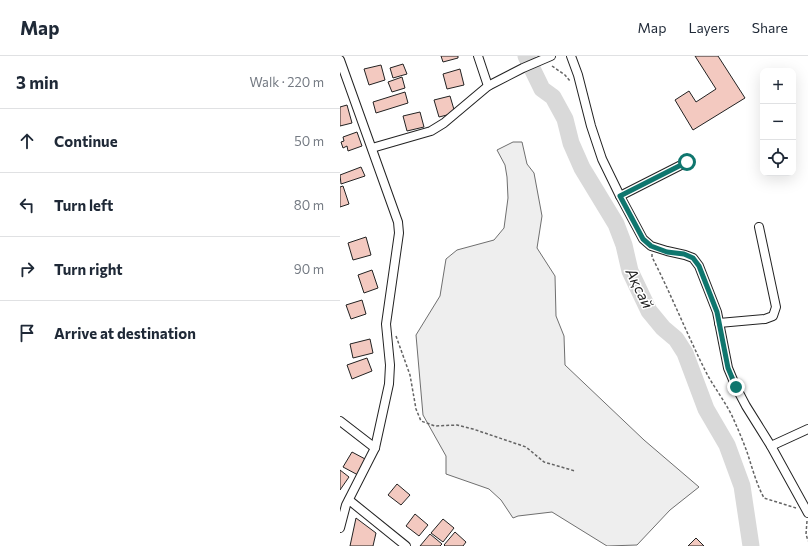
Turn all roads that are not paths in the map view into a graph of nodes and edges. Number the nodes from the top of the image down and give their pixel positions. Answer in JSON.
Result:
{"nodes":[{"id":1,"x":478,"y":56,"type":"edge"},
{"id":2,"x":551,"y":56,"type":"edge"},
{"id":3,"x":571,"y":56,"type":"edge"},
{"id":4,"x":340,"y":60,"type":"edge"},
{"id":5,"x":488,"y":86,"type":"junction"},
{"id":6,"x":372,"y":148,"type":"junction"},
{"id":7,"x":687,"y":162,"type":"dead end"},
{"id":8,"x":620,"y":196,"type":"junction"},
{"id":9,"x":759,"y":227,"type":"dead end"},
{"id":10,"x":719,"y":323,"type":"junction"},
{"id":11,"x":340,"y":421,"type":"edge"},
{"id":12,"x":808,"y":429,"type":"edge"},
{"id":13,"x":772,"y":446,"type":"junction"},
{"id":14,"x":375,"y":448,"type":"junction"},
{"id":15,"x":349,"y":500,"type":"junction"},
{"id":16,"x":808,"y":512,"type":"edge"},
{"id":17,"x":340,"y":528,"type":"edge"},
{"id":18,"x":406,"y":546,"type":"edge"}],
"edges":[{"from":1,"to":5,"type":"street"},
{"from":2,"to":5,"type":"street"},
{"from":3,"to":8,"type":"street"},
{"from":4,"to":6,"type":"street"},
{"from":5,"to":6,"type":"street"},
{"from":6,"to":14,"type":"street"},
{"from":7,"to":8,"type":"street"},
{"from":8,"to":10,"type":"street"},
{"from":9,"to":10,"type":"street"},
{"from":10,"to":13,"type":"street"},
{"from":11,"to":14,"type":"street"},
{"from":12,"to":13,"type":"street"},
{"from":13,"to":16,"type":"street"},
{"from":14,"to":15,"type":"street"},
{"from":15,"to":17,"type":"street"},
{"from":15,"to":18,"type":"street"}]}
